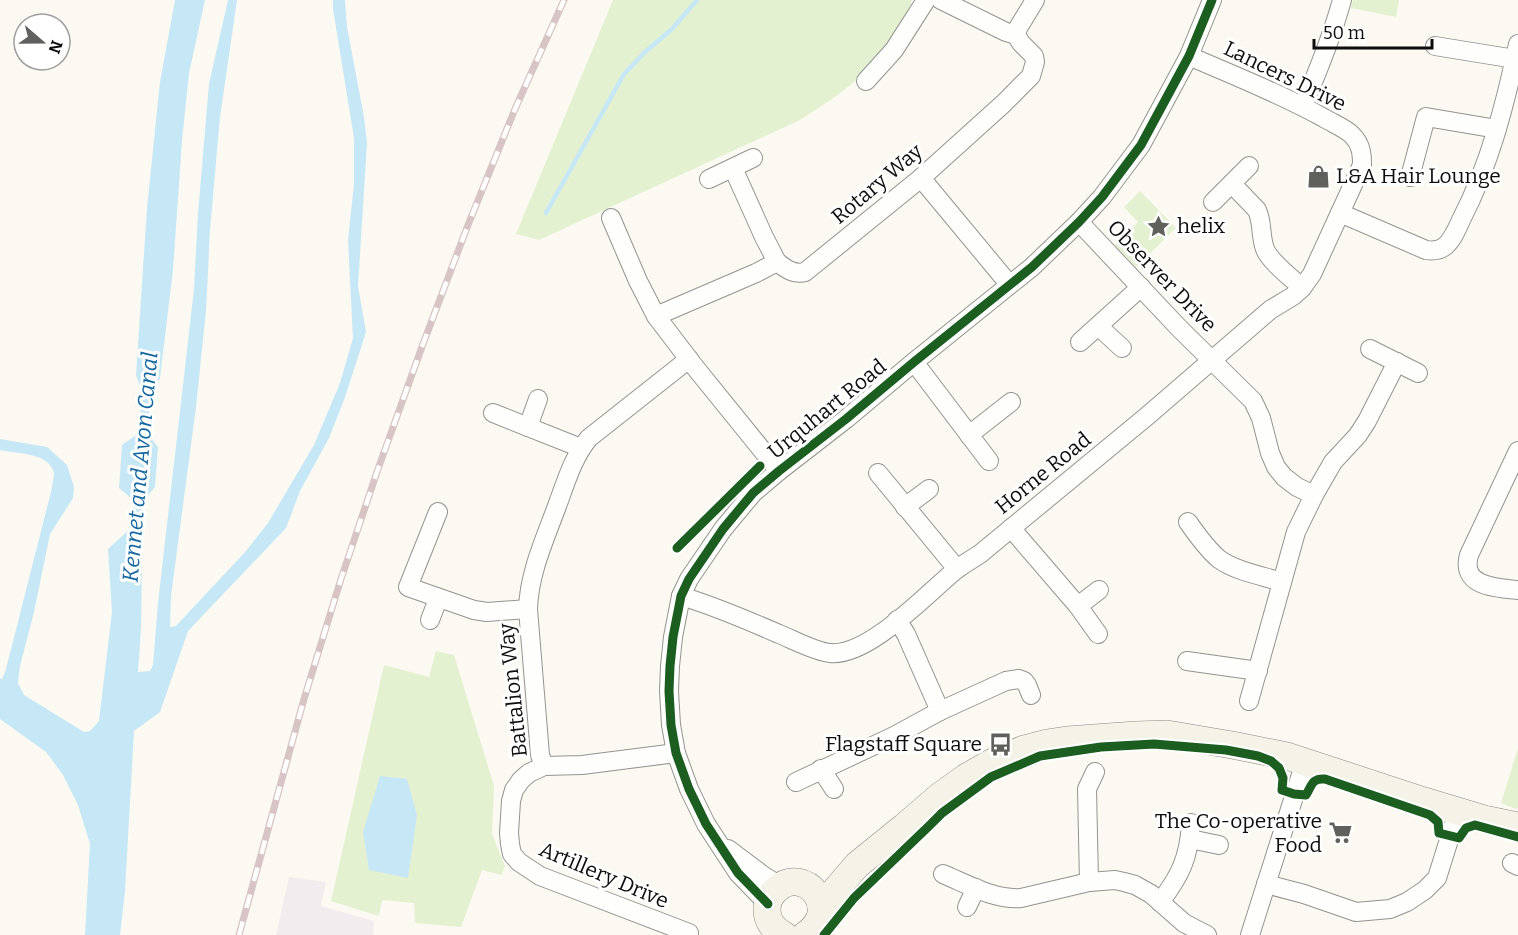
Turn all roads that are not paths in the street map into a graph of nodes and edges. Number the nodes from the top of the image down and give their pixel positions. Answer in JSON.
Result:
{"nodes":[{"id":1,"x":940,"y":0,"type":"edge"},
{"id":2,"x":1035,"y":0,"type":"edge"},
{"id":3,"x":1212,"y":0,"type":"edge"},
{"id":4,"x":1342,"y":0,"type":"edge"},
{"id":5,"x":921,"y":7,"type":"edge"},
{"id":6,"x":1016,"y":35,"type":"junction"},
{"id":7,"x":1435,"y":46,"type":"dead end"},
{"id":8,"x":1516,"y":51,"type":"edge"},
{"id":9,"x":1189,"y":56,"type":"junction"},
{"id":10,"x":866,"y":81,"type":"dead end"},
{"id":11,"x":1303,"y":106,"type":"junction"},
{"id":12,"x":1497,"y":129,"type":"junction"},
{"id":13,"x":753,"y":158,"type":"dead end"},
{"id":14,"x":1249,"y":166,"type":"dead end"},
{"id":15,"x":733,"y":168,"type":"junction"},
{"id":16,"x":1357,"y":176,"type":"joint"},
{"id":17,"x":1410,"y":177,"type":"dead end"},
{"id":18,"x":921,"y":178,"type":"junction"},
{"id":19,"x":710,"y":180,"type":"dead end"},
{"id":20,"x":1232,"y":184,"type":"junction"},
{"id":21,"x":1213,"y":202,"type":"dead end"},
{"id":22,"x":1340,"y":213,"type":"junction"},
{"id":23,"x":611,"y":218,"type":"dead end"},
{"id":24,"x":1079,"y":222,"type":"junction"},
{"id":25,"x":777,"y":262,"type":"junction"},
{"id":26,"x":1009,"y":284,"type":"junction"},
{"id":27,"x":1141,"y":287,"type":"junction"},
{"id":28,"x":1302,"y":288,"type":"junction"},
{"id":29,"x":656,"y":316,"type":"junction"},
{"id":30,"x":1098,"y":326,"type":"junction"},
{"id":31,"x":1080,"y":342,"type":"dead end"},
{"id":32,"x":1122,"y":348,"type":"dead end"},
{"id":33,"x":1370,"y":349,"type":"dead end"},
{"id":34,"x":689,"y":359,"type":"junction"},
{"id":35,"x":1213,"y":360,"type":"junction"},
{"id":36,"x":914,"y":362,"type":"junction"},
{"id":37,"x":1397,"y":362,"type":"junction"},
{"id":38,"x":1418,"y":373,"type":"dead end"},
{"id":39,"x":538,"y":399,"type":"dead end"},
{"id":40,"x":1011,"y":402,"type":"dead end"},
{"id":41,"x":493,"y":413,"type":"dead end"},
{"id":42,"x":528,"y":427,"type":"junction"},
{"id":43,"x":969,"y":435,"type":"junction"},
{"id":44,"x":581,"y":448,"type":"junction"},
{"id":45,"x":1518,"y":451,"type":"edge"},
{"id":46,"x":989,"y":461,"type":"dead end"},
{"id":47,"x":779,"y":471,"type":"junction"},
{"id":48,"x":878,"y":473,"type":"dead end"},
{"id":49,"x":929,"y":489,"type":"dead end"},
{"id":50,"x":1314,"y":495,"type":"junction"},
{"id":51,"x":905,"y":507,"type":"junction"},
{"id":52,"x":438,"y":512,"type":"dead end"},
{"id":53,"x":1188,"y":522,"type":"dead end"},
{"id":54,"x":1011,"y":528,"type":"junction"},
{"id":55,"x":957,"y":569,"type":"junction"},
{"id":56,"x":1282,"y":582,"type":"junction"},
{"id":57,"x":1099,"y":590,"type":"dead end"},
{"id":58,"x":1518,"y":590,"type":"edge"},
{"id":59,"x":681,"y":596,"type":"junction"},
{"id":60,"x":438,"y":599,"type":"junction"},
{"id":61,"x":1078,"y":606,"type":"junction"},
{"id":62,"x":528,"y":609,"type":"junction"},
{"id":63,"x":430,"y":620,"type":"dead end"},
{"id":64,"x":897,"y":620,"type":"junction"},
{"id":65,"x":1098,"y":634,"type":"dead end"},
{"id":66,"x":1187,"y":661,"type":"dead end"},
{"id":67,"x":1258,"y":671,"type":"junction"},
{"id":68,"x":1031,"y":695,"type":"dead end"},
{"id":69,"x":1249,"y":701,"type":"dead end"},
{"id":70,"x":940,"y":711,"type":"junction"},
{"id":71,"x":676,"y":753,"type":"junction"},
{"id":72,"x":1305,"y":762,"type":"junction"},
{"id":73,"x":544,"y":766,"type":"junction"},
{"id":74,"x":821,"y":769,"type":"junction"},
{"id":75,"x":1095,"y":772,"type":"dead end"},
{"id":76,"x":796,"y":782,"type":"dead end"},
{"id":77,"x":834,"y":789,"type":"dead end"},
{"id":78,"x":1458,"y":811,"type":"junction"},
{"id":79,"x":1518,"y":826,"type":"edge"},
{"id":80,"x":1219,"y":845,"type":"dead end"},
{"id":81,"x":857,"y":865,"type":"junction"},
{"id":82,"x":943,"y":874,"type":"dead end"},
{"id":83,"x":1089,"y":882,"type":"junction"},
{"id":84,"x":1266,"y":884,"type":"junction"},
{"id":85,"x":976,"y":888,"type":"junction"},
{"id":86,"x":1160,"y":902,"type":"junction"},
{"id":87,"x":821,"y":906,"type":"junction"},
{"id":88,"x":967,"y":907,"type":"dead end"},
{"id":89,"x":779,"y":912,"type":"edge"},
{"id":90,"x":667,"y":931,"type":"edge"},
{"id":91,"x":689,"y":933,"type":"dead end"},
{"id":92,"x":805,"y":935,"type":"edge"},
{"id":93,"x":1208,"y":935,"type":"edge"},
{"id":94,"x":1250,"y":935,"type":"edge"}],
"edges":[{"from":1,"to":6,"type":"street"},
{"from":2,"to":6,"type":"street"},
{"from":3,"to":9,"type":"street","name":"Urquhart Road"},
{"from":4,"to":11,"type":"street"},
{"from":5,"to":10,"type":"street"},
{"from":6,"to":18,"type":"street","name":"Rotary Way"},
{"from":7,"to":8,"type":"street"},
{"from":8,"to":12,"type":"street"},
{"from":9,"to":11,"type":"street","name":"Lancers Drive"},
{"from":9,"to":24,"type":"street","name":"Urquhart Road"},
{"from":11,"to":16,"type":"street","name":"Lancers Drive"},
{"from":12,"to":17,"type":"street"},
{"from":12,"to":22,"type":"street"},
{"from":13,"to":15,"type":"street"},
{"from":14,"to":20,"type":"street"},
{"from":15,"to":19,"type":"street"},
{"from":15,"to":25,"type":"street"},
{"from":16,"to":22,"type":"street","name":"Horne Road"},
{"from":18,"to":25,"type":"street","name":"Rotary Way"},
{"from":18,"to":26,"type":"street"},
{"from":20,"to":21,"type":"street"},
{"from":20,"to":28,"type":"street"},
{"from":22,"to":28,"type":"street","name":"Horne Road"},
{"from":23,"to":29,"type":"street"},
{"from":24,"to":26,"type":"street","name":"Urquhart Road"},
{"from":24,"to":27,"type":"street","name":"Observer Drive"},
{"from":25,"to":29,"type":"street"},
{"from":26,"to":36,"type":"street","name":"Urquhart Road"},
{"from":27,"to":30,"type":"street"},
{"from":27,"to":35,"type":"street","name":"Observer Drive"},
{"from":28,"to":35,"type":"street","name":"Horne Road"},
{"from":29,"to":34,"type":"street"},
{"from":30,"to":31,"type":"street"},
{"from":30,"to":32,"type":"street"},
{"from":33,"to":37,"type":"street"},
{"from":34,"to":44,"type":"street","name":"Battalion Way"},
{"from":34,"to":47,"type":"street"},
{"from":35,"to":50,"type":"street","name":"Observer Drive"},
{"from":35,"to":54,"type":"street","name":"Horne Road"},
{"from":36,"to":43,"type":"street"},
{"from":36,"to":47,"type":"street","name":"Urquhart Road"},
{"from":37,"to":38,"type":"street"},
{"from":37,"to":50,"type":"street"},
{"from":39,"to":42,"type":"street"},
{"from":40,"to":43,"type":"street"},
{"from":41,"to":42,"type":"street"},
{"from":42,"to":44,"type":"street"},
{"from":43,"to":46,"type":"street"},
{"from":44,"to":62,"type":"street","name":"Battalion Way"},
{"from":45,"to":58,"type":"street"},
{"from":47,"to":59,"type":"street","name":"Urquhart Road"},
{"from":48,"to":51,"type":"street"},
{"from":49,"to":51,"type":"street"},
{"from":50,"to":56,"type":"street"},
{"from":51,"to":55,"type":"street"},
{"from":52,"to":60,"type":"street","name":"Battalion Way"},
{"from":53,"to":56,"type":"street"},
{"from":54,"to":55,"type":"street","name":"Horne Road"},
{"from":54,"to":61,"type":"street"},
{"from":55,"to":64,"type":"street","name":"Horne Road"},
{"from":56,"to":67,"type":"street"},
{"from":57,"to":61,"type":"street"},
{"from":59,"to":64,"type":"street","name":"Horne Road"},
{"from":59,"to":71,"type":"street","name":"Urquhart Road"},
{"from":60,"to":62,"type":"street","name":"Battalion Way"},
{"from":60,"to":63,"type":"street"},
{"from":61,"to":65,"type":"street"},
{"from":62,"to":73,"type":"street","name":"Battalion Way"},
{"from":64,"to":70,"type":"street"},
{"from":66,"to":67,"type":"street"},
{"from":67,"to":69,"type":"street"},
{"from":68,"to":70,"type":"street"},
{"from":70,"to":74,"type":"street"},
{"from":71,"to":73,"type":"street"},
{"from":71,"to":89,"type":"street","name":"Urquhart Road"},
{"from":72,"to":78,"type":"street"},
{"from":72,"to":81,"type":"street"},
{"from":72,"to":84,"type":"street"},
{"from":73,"to":90,"type":"street","name":"Artillery Drive"},
{"from":74,"to":76,"type":"street"},
{"from":74,"to":77,"type":"street"},
{"from":75,"to":83,"type":"street"},
{"from":78,"to":79,"type":"street"},
{"from":78,"to":84,"type":"street"},
{"from":80,"to":86,"type":"street"},
{"from":81,"to":87,"type":"street"},
{"from":81,"to":89,"type":"street"},
{"from":82,"to":85,"type":"street"},
{"from":83,"to":85,"type":"street"},
{"from":83,"to":86,"type":"street"},
{"from":84,"to":94,"type":"street"},
{"from":85,"to":88,"type":"street"},
{"from":86,"to":93,"type":"street"},
{"from":87,"to":89,"type":"street"},
{"from":87,"to":92,"type":"street"},
{"from":90,"to":91,"type":"street","name":"Artillery Drive"}]}
